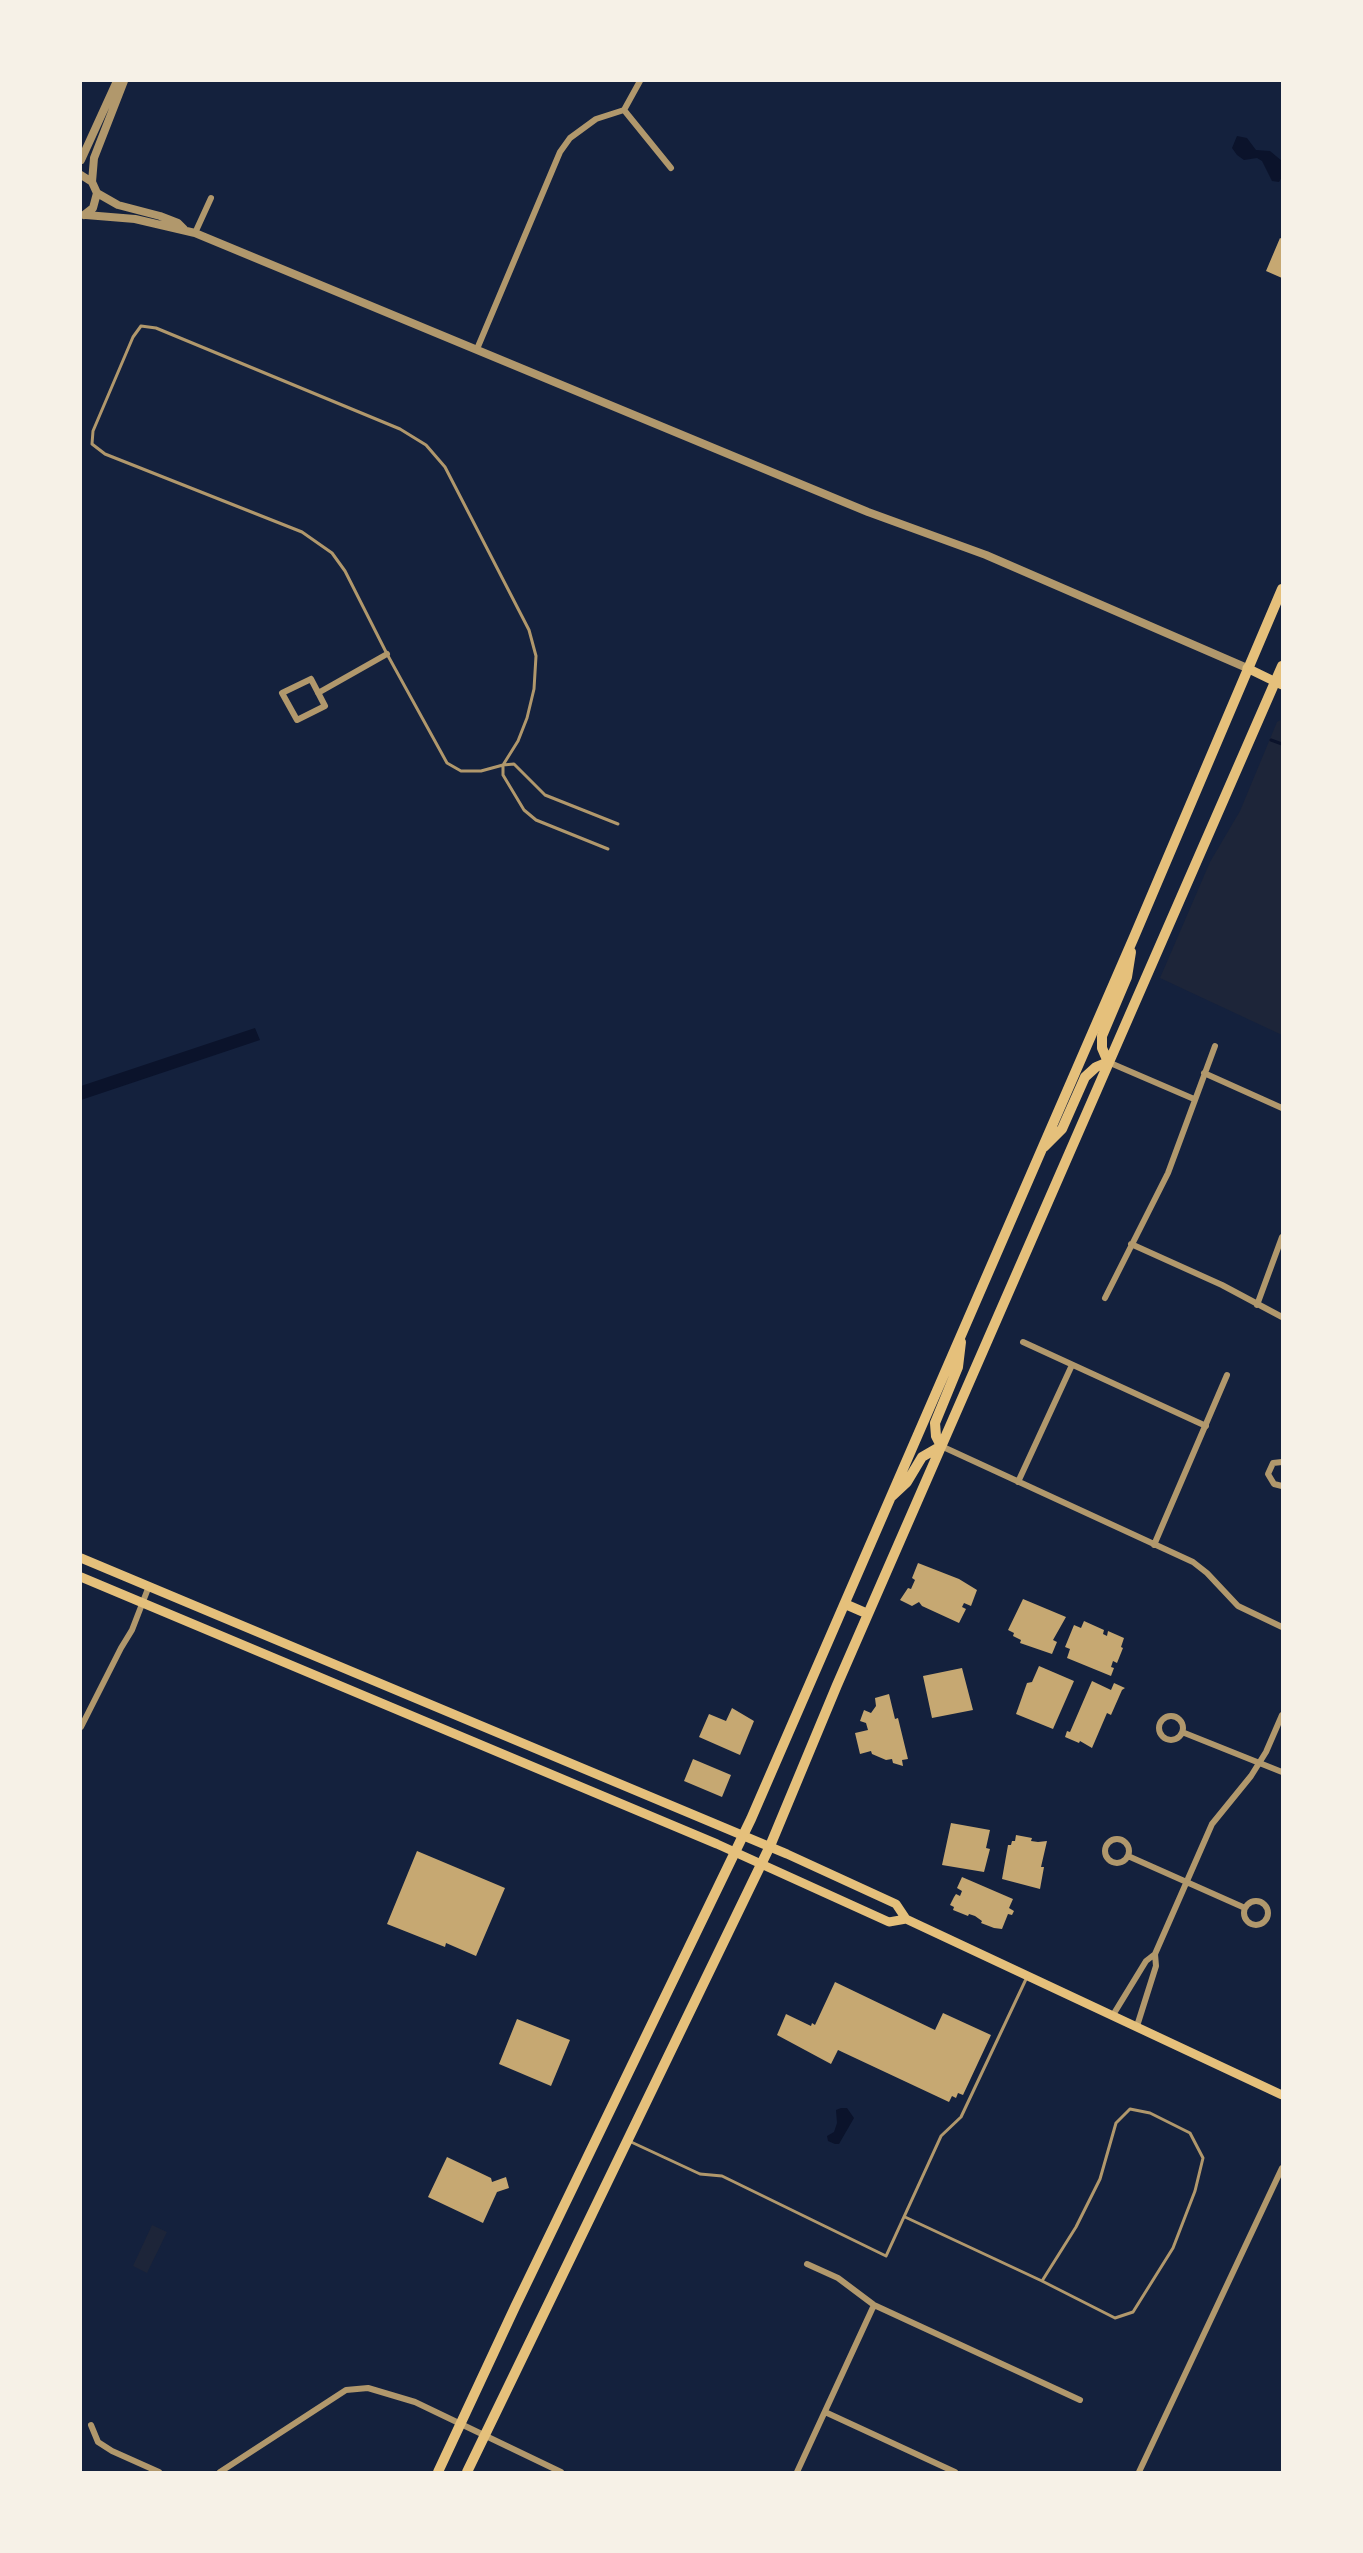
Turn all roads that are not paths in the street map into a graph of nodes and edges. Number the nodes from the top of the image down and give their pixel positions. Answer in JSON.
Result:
{"nodes":[{"id":1,"x":117,"y":81,"type":"edge"},
{"id":2,"x":124,"y":81,"type":"edge"},
{"id":3,"x":640,"y":81,"type":"edge"},
{"id":4,"x":624,"y":110,"type":"junction"},
{"id":5,"x":81,"y":160,"type":"edge"},
{"id":6,"x":671,"y":168,"type":"dead end"},
{"id":7,"x":81,"y":174,"type":"edge"},
{"id":8,"x":92,"y":182,"type":"junction"},
{"id":9,"x":97,"y":193,"type":"junction"},
{"id":10,"x":211,"y":198,"type":"dead end"},
{"id":11,"x":83,"y":216,"type":"edge"},
{"id":12,"x":184,"y":229,"type":"junction"},
{"id":13,"x":195,"y":233,"type":"junction"},
{"id":14,"x":477,"y":349,"type":"junction"},
{"id":15,"x":1282,"y":589,"type":"edge"},
{"id":16,"x":387,"y":654,"type":"junction"},
{"id":17,"x":1282,"y":666,"type":"edge"},
{"id":18,"x":1247,"y":668,"type":"junction"},
{"id":19,"x":1279,"y":684,"type":"edge"},
{"id":20,"x":318,"y":693,"type":"junction"},
{"id":21,"x":503,"y":765,"type":"junction"},
{"id":22,"x":618,"y":824,"type":"dead end"},
{"id":23,"x":608,"y":849,"type":"dead end"},
{"id":24,"x":1134,"y":937,"type":"junction"},
{"id":25,"x":1215,"y":1046,"type":"dead end"},
{"id":26,"x":1108,"y":1062,"type":"junction"},
{"id":27,"x":1204,"y":1072,"type":"junction"},
{"id":28,"x":1194,"y":1099,"type":"junction"},
{"id":29,"x":1282,"y":1108,"type":"edge"},
{"id":30,"x":1039,"y":1151,"type":"junction"},
{"id":31,"x":1282,"y":1237,"type":"edge"},
{"id":32,"x":1131,"y":1244,"type":"junction"},
{"id":33,"x":1105,"y":1298,"type":"dead end"},
{"id":34,"x":1257,"y":1305,"type":"junction"},
{"id":35,"x":1282,"y":1317,"type":"edge"},
{"id":36,"x":963,"y":1330,"type":"junction"},
{"id":37,"x":1023,"y":1342,"type":"dead end"},
{"id":38,"x":1072,"y":1365,"type":"junction"},
{"id":39,"x":1227,"y":1375,"type":"dead end"},
{"id":40,"x":1206,"y":1426,"type":"junction"},
{"id":41,"x":941,"y":1446,"type":"junction"},
{"id":42,"x":1282,"y":1462,"type":"edge"},
{"id":43,"x":1018,"y":1482,"type":"junction"},
{"id":44,"x":1282,"y":1485,"type":"edge"},
{"id":45,"x":888,"y":1500,"type":"junction"},
{"id":46,"x":1154,"y":1545,"type":"junction"},
{"id":47,"x":81,"y":1558,"type":"edge"},
{"id":48,"x":81,"y":1576,"type":"edge"},
{"id":49,"x":149,"y":1586,"type":"junction"},
{"id":50,"x":142,"y":1602,"type":"junction"},
{"id":51,"x":845,"y":1604,"type":"junction"},
{"id":52,"x":868,"y":1614,"type":"junction"},
{"id":53,"x":1282,"y":1627,"type":"edge"},
{"id":54,"x":1282,"y":1715,"type":"edge"},
{"id":55,"x":81,"y":1726,"type":"edge"},
{"id":56,"x":1182,"y":1732,"type":"junction"},
{"id":57,"x":1258,"y":1764,"type":"junction"},
{"id":58,"x":1282,"y":1772,"type":"edge"},
{"id":59,"x":744,"y":1834,"type":"junction"},
{"id":60,"x":770,"y":1846,"type":"junction"},
{"id":61,"x":735,"y":1852,"type":"junction"},
{"id":62,"x":1128,"y":1856,"type":"junction"},
{"id":63,"x":761,"y":1864,"type":"junction"},
{"id":64,"x":1187,"y":1882,"type":"junction"},
{"id":65,"x":1245,"y":1908,"type":"junction"},
{"id":66,"x":906,"y":1920,"type":"junction"},
{"id":67,"x":1155,"y":1954,"type":"junction"},
{"id":68,"x":1028,"y":1976,"type":"junction"},
{"id":69,"x":1113,"y":2015,"type":"junction"},
{"id":70,"x":1137,"y":2026,"type":"junction"},
{"id":71,"x":1282,"y":2095,"type":"edge"},
{"id":72,"x":627,"y":2141,"type":"junction"},
{"id":73,"x":1282,"y":2168,"type":"edge"},
{"id":74,"x":905,"y":2217,"type":"junction"},
{"id":75,"x":807,"y":2264,"type":"dead end"},
{"id":76,"x":1042,"y":2281,"type":"junction"},
{"id":77,"x":874,"y":2305,"type":"junction"},
{"id":78,"x":1080,"y":2400,"type":"dead end"},
{"id":79,"x":825,"y":2412,"type":"junction"},
{"id":80,"x":461,"y":2424,"type":"junction"},
{"id":81,"x":91,"y":2425,"type":"dead end"},
{"id":82,"x":485,"y":2435,"type":"junction"},
{"id":83,"x":159,"y":2472,"type":"edge"},
{"id":84,"x":220,"y":2472,"type":"edge"},
{"id":85,"x":438,"y":2472,"type":"edge"},
{"id":86,"x":467,"y":2472,"type":"edge"},
{"id":87,"x":561,"y":2472,"type":"edge"},
{"id":88,"x":797,"y":2472,"type":"edge"},
{"id":89,"x":955,"y":2472,"type":"edge"},
{"id":90,"x":1139,"y":2472,"type":"edge"}],
"edges":[{"from":1,"to":5,"type":"street"},
{"from":2,"to":8,"type":"street"},
{"from":3,"to":4,"type":"street"},
{"from":4,"to":6,"type":"street"},
{"from":4,"to":14,"type":"street"},
{"from":7,"to":8,"type":"street"},
{"from":8,"to":9,"type":"street"},
{"from":9,"to":11,"type":"street"},
{"from":9,"to":12,"type":"street"},
{"from":10,"to":13,"type":"street"},
{"from":11,"to":12,"type":"street"},
{"from":12,"to":13,"type":"street"},
{"from":13,"to":14,"type":"street"},
{"from":14,"to":18,"type":"street"},
{"from":15,"to":18,"type":"main road"},
{"from":16,"to":20,"type":"street"},
{"from":16,"to":21,"type":"lane"},
{"from":16,"to":21,"type":"lane"},
{"from":17,"to":19,"type":"main road"},
{"from":18,"to":19,"type":"main road"},
{"from":18,"to":24,"type":"main road"},
{"from":19,"to":26,"type":"main road"},
{"from":20,"to":20,"type":"street"},
{"from":21,"to":22,"type":"lane"},
{"from":21,"to":23,"type":"lane"},
{"from":24,"to":26,"type":"main road"},
{"from":24,"to":30,"type":"main road"},
{"from":25,"to":27,"type":"street"},
{"from":26,"to":28,"type":"street"},
{"from":26,"to":30,"type":"main road"},
{"from":26,"to":41,"type":"main road"},
{"from":27,"to":28,"type":"street"},
{"from":27,"to":29,"type":"street"},
{"from":28,"to":32,"type":"street"},
{"from":30,"to":36,"type":"main road"},
{"from":31,"to":34,"type":"street"},
{"from":32,"to":33,"type":"street"},
{"from":32,"to":34,"type":"street"},
{"from":34,"to":35,"type":"street"},
{"from":36,"to":41,"type":"main road"},
{"from":36,"to":45,"type":"main road"},
{"from":37,"to":38,"type":"street"},
{"from":38,"to":40,"type":"street"},
{"from":38,"to":43,"type":"street"},
{"from":39,"to":40,"type":"street"},
{"from":40,"to":46,"type":"street"},
{"from":41,"to":43,"type":"street"},
{"from":41,"to":45,"type":"main road"},
{"from":41,"to":52,"type":"main road"},
{"from":42,"to":44,"type":"street"},
{"from":43,"to":46,"type":"street"},
{"from":45,"to":51,"type":"main road"},
{"from":46,"to":53,"type":"street"},
{"from":47,"to":49,"type":"main road"},
{"from":48,"to":50,"type":"main road"},
{"from":49,"to":50,"type":"street"},
{"from":49,"to":59,"type":"main road"},
{"from":50,"to":55,"type":"street"},
{"from":50,"to":61,"type":"main road"},
{"from":51,"to":52,"type":"main road"},
{"from":51,"to":59,"type":"main road"},
{"from":52,"to":60,"type":"main road"},
{"from":54,"to":57,"type":"street"},
{"from":56,"to":56,"type":"street"},
{"from":56,"to":57,"type":"street"},
{"from":57,"to":58,"type":"street"},
{"from":57,"to":64,"type":"street"},
{"from":59,"to":60,"type":"main road"},
{"from":59,"to":61,"type":"main road"},
{"from":60,"to":63,"type":"main road"},
{"from":60,"to":66,"type":"main road"},
{"from":61,"to":63,"type":"main road"},
{"from":61,"to":80,"type":"main road"},
{"from":62,"to":62,"type":"street"},
{"from":62,"to":64,"type":"street"},
{"from":63,"to":66,"type":"main road"},
{"from":63,"to":72,"type":"main road"},
{"from":64,"to":65,"type":"street"},
{"from":64,"to":67,"type":"street"},
{"from":65,"to":65,"type":"street"},
{"from":66,"to":68,"type":"main road"},
{"from":67,"to":69,"type":"street"},
{"from":67,"to":70,"type":"street"},
{"from":68,"to":69,"type":"main road"},
{"from":68,"to":74,"type":"lane"},
{"from":69,"to":70,"type":"main road"},
{"from":70,"to":71,"type":"main road"},
{"from":72,"to":74,"type":"lane"},
{"from":72,"to":82,"type":"main road"},
{"from":73,"to":90,"type":"street"},
{"from":74,"to":76,"type":"lane"},
{"from":75,"to":77,"type":"street"},
{"from":76,"to":76,"type":"lane"},
{"from":77,"to":78,"type":"street"},
{"from":77,"to":79,"type":"street"},
{"from":79,"to":88,"type":"street"},
{"from":79,"to":89,"type":"street"},
{"from":80,"to":82,"type":"street"},
{"from":80,"to":84,"type":"street"},
{"from":80,"to":85,"type":"main road"},
{"from":81,"to":83,"type":"street"},
{"from":82,"to":86,"type":"main road"},
{"from":82,"to":87,"type":"street"}]}
